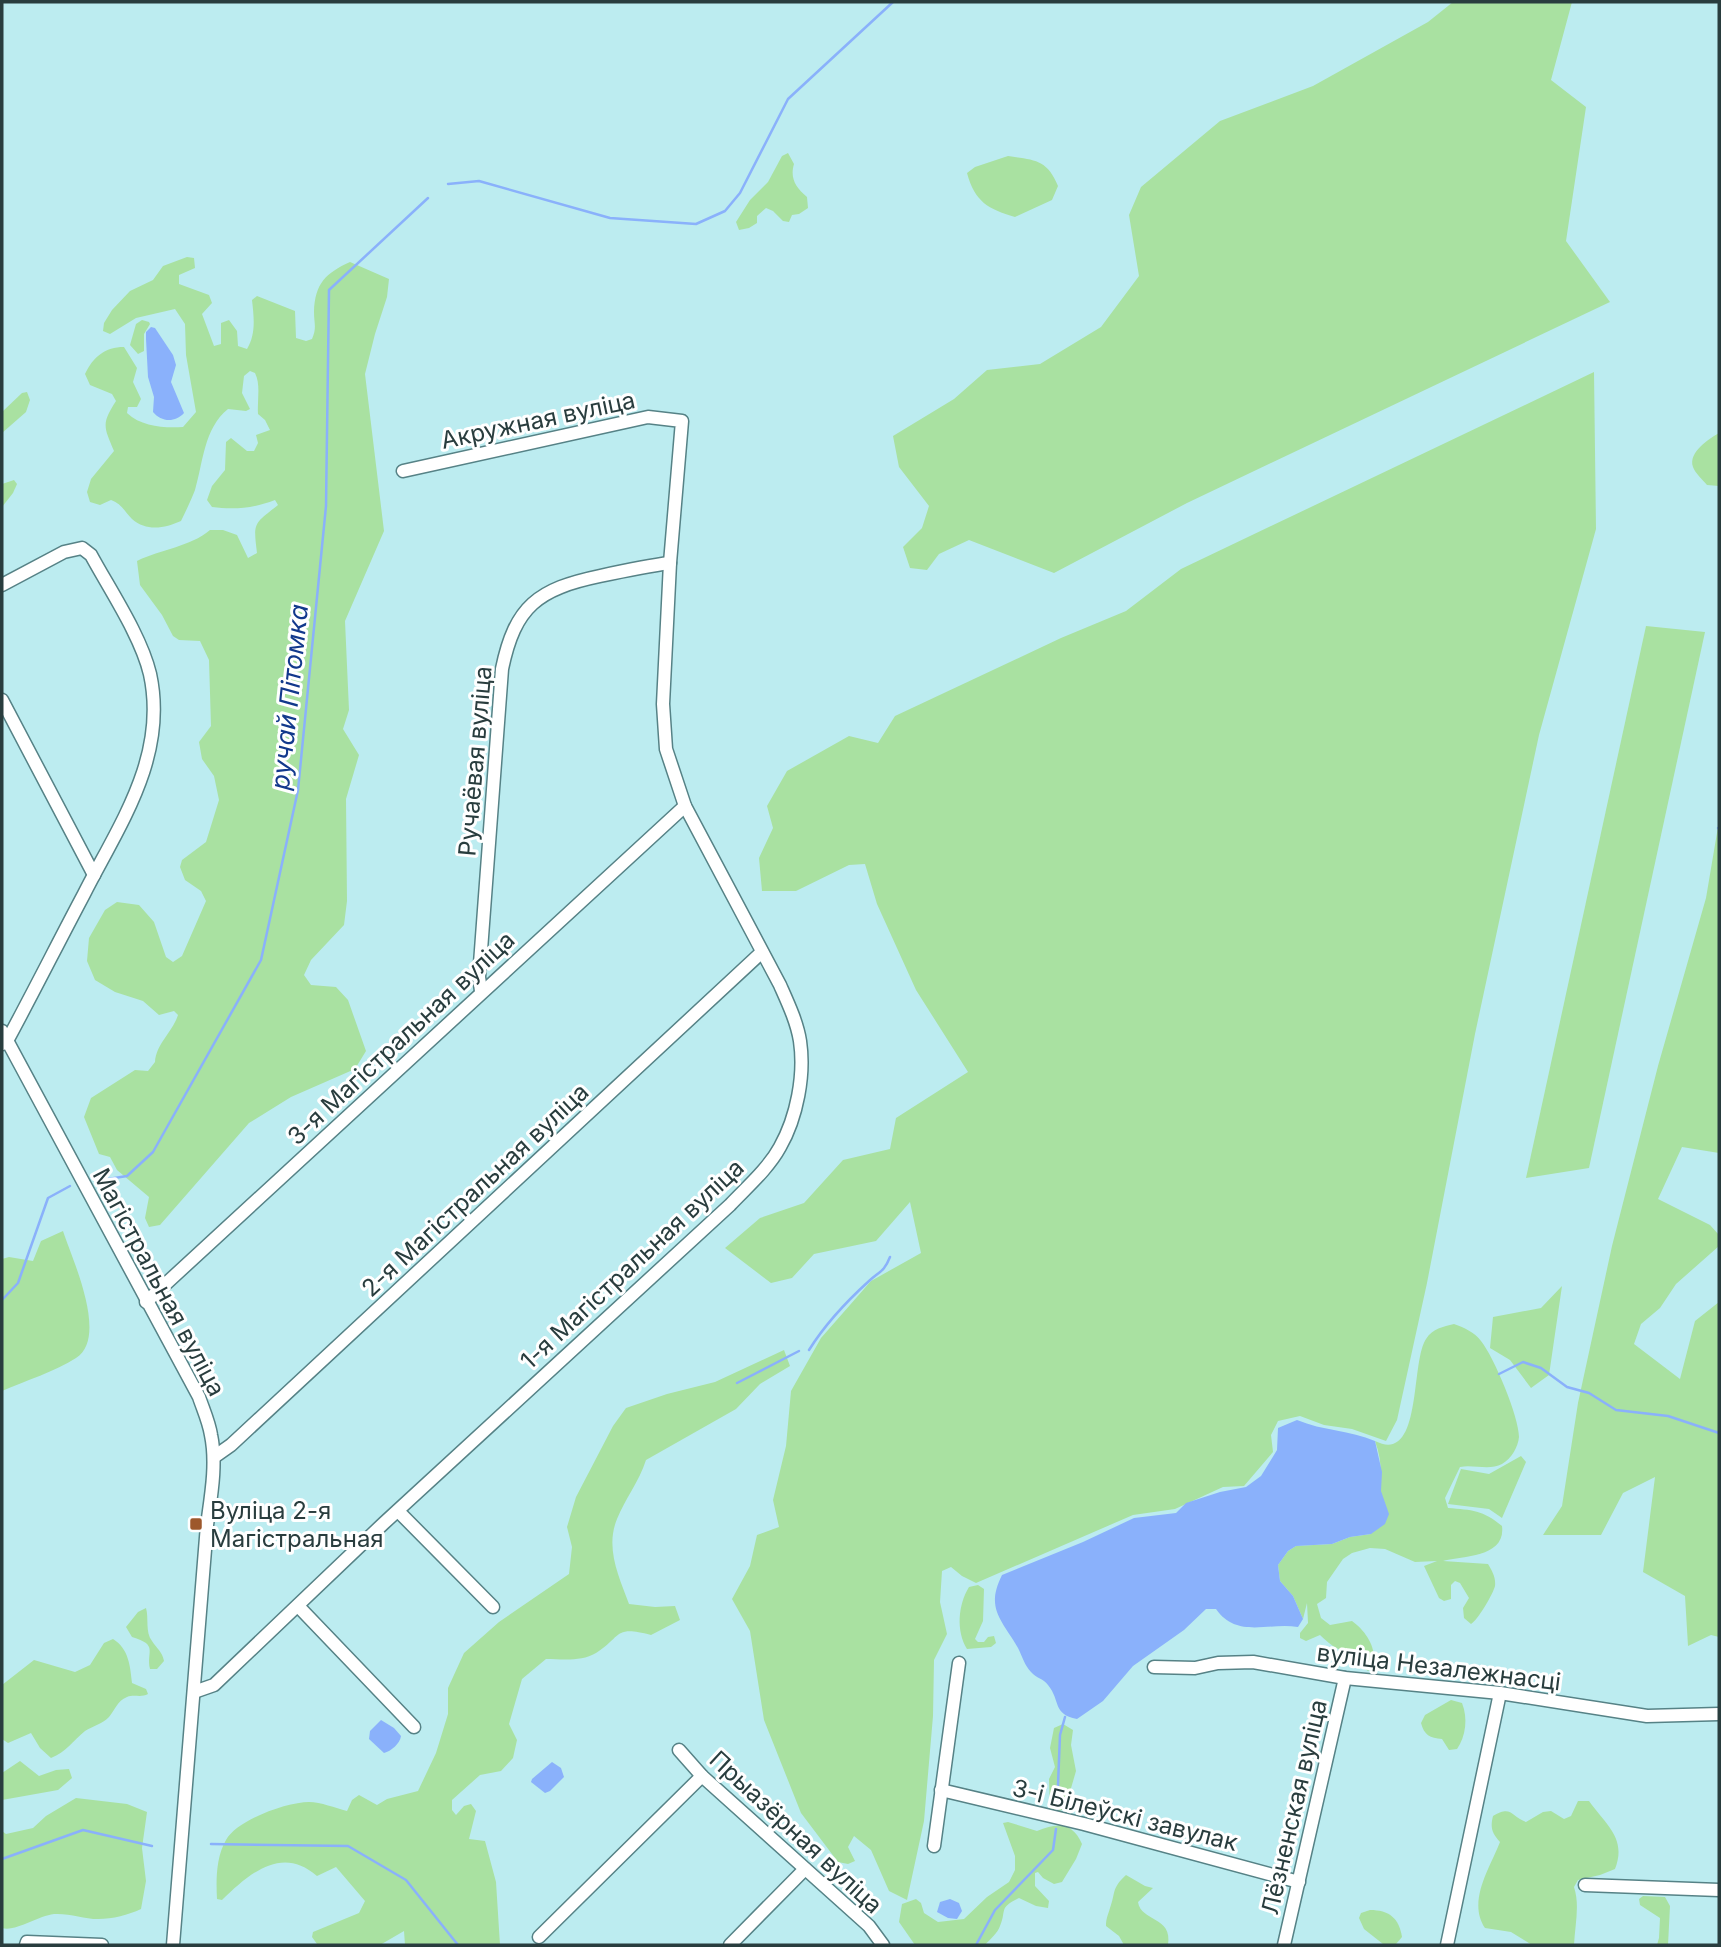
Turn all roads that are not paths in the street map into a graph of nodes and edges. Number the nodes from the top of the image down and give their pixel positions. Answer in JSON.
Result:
{"nodes":[{"id":1,"x":682,"y":421,"type":"joint"},
{"id":2,"x":403,"y":471,"type":"dead end"},
{"id":3,"x":670,"y":563,"type":"junction"},
{"id":4,"x":2,"y":585,"type":"edge"},
{"id":5,"x":2,"y":700,"type":"edge"},
{"id":6,"x":685,"y":806,"type":"junction"},
{"id":7,"x":94,"y":875,"type":"junction"},
{"id":8,"x":762,"y":952,"type":"junction"},
{"id":9,"x":481,"y":991,"type":"junction"},
{"id":10,"x":4,"y":1039,"type":"edge"},
{"id":11,"x":146,"y":1302,"type":"junction"},
{"id":12,"x":214,"y":1457,"type":"junction"},
{"id":13,"x":398,"y":1511,"type":"junction"},
{"id":14,"x":298,"y":1606,"type":"junction"},
{"id":15,"x":493,"y":1607,"type":"dead end"},
{"id":16,"x":959,"y":1663,"type":"dead end"},
{"id":17,"x":1154,"y":1667,"type":"dead end"},
{"id":18,"x":1345,"y":1678,"type":"junction"},
{"id":19,"x":194,"y":1692,"type":"junction"},
{"id":20,"x":1500,"y":1693,"type":"junction"},
{"id":21,"x":1719,"y":1714,"type":"edge"},
{"id":22,"x":414,"y":1727,"type":"dead end"},
{"id":23,"x":679,"y":1750,"type":"dead end"},
{"id":24,"x":702,"y":1776,"type":"junction"},
{"id":25,"x":941,"y":1790,"type":"junction"},
{"id":26,"x":934,"y":1846,"type":"dead end"},
{"id":27,"x":805,"y":1869,"type":"junction"},
{"id":28,"x":1299,"y":1882,"type":"junction"},
{"id":29,"x":1585,"y":1885,"type":"dead end"},
{"id":30,"x":1719,"y":1890,"type":"edge"},
{"id":31,"x":538,"y":1937,"type":"dead end"},
{"id":32,"x":27,"y":1943,"type":"edge"},
{"id":33,"x":102,"y":1945,"type":"edge"},
{"id":34,"x":173,"y":1945,"type":"edge"},
{"id":35,"x":730,"y":1945,"type":"edge"},
{"id":36,"x":883,"y":1945,"type":"edge"},
{"id":37,"x":1284,"y":1945,"type":"edge"},
{"id":38,"x":1447,"y":1945,"type":"edge"}],
"edges":[{"from":1,"to":2,"type":"street","name":"Акружная вуліца"},
{"from":1,"to":3,"type":"street","name":"1-я Магістральная вуліца"},
{"from":3,"to":6,"type":"street","name":"1-я Магістральная вуліца"},
{"from":3,"to":9,"type":"street","name":"Ручаёвая вуліца"},
{"from":4,"to":7,"type":"street"},
{"from":5,"to":7,"type":"street"},
{"from":6,"to":8,"type":"street","name":"1-я Магістральная вуліца"},
{"from":6,"to":9,"type":"street","name":"3-я Магістральная вуліца"},
{"from":7,"to":10,"type":"street"},
{"from":8,"to":12,"type":"street","name":"2-я Магістральная вуліца"},
{"from":8,"to":13,"type":"street","name":"1-я Магістральная вуліца"},
{"from":9,"to":11,"type":"street","name":"3-я Магістральная вуліца"},
{"from":10,"to":11,"type":"street","name":"Магістральная вуліца"},
{"from":11,"to":12,"type":"street","name":"Магістральная вуліца"},
{"from":12,"to":19,"type":"street","name":"Магістральная вуліца"},
{"from":13,"to":14,"type":"street","name":"1-я Магістральная вуліца"},
{"from":13,"to":15,"type":"street"},
{"from":14,"to":19,"type":"street","name":"1-я Магістральная вуліца"},
{"from":14,"to":22,"type":"street"},
{"from":16,"to":25,"type":"street"},
{"from":17,"to":18,"type":"street","name":"вуліца Незалежнасці"},
{"from":18,"to":20,"type":"street","name":"вуліца Незалежнасці"},
{"from":18,"to":28,"type":"street","name":"Лёзненская вуліца"},
{"from":19,"to":34,"type":"street","name":"Магістральная вуліца"},
{"from":20,"to":21,"type":"street","name":"вуліца Незалежнасці"},
{"from":20,"to":38,"type":"street"},
{"from":23,"to":24,"type":"street","name":"Прыазёрная вуліца"},
{"from":24,"to":27,"type":"street","name":"Прыазёрная вуліца"},
{"from":24,"to":31,"type":"street"},
{"from":25,"to":26,"type":"street"},
{"from":25,"to":28,"type":"street","name":"3-і Білеўскі завулак"},
{"from":27,"to":35,"type":"street"},
{"from":27,"to":36,"type":"street","name":"Прыазёрная вуліца"},
{"from":28,"to":37,"type":"street","name":"Лёзненская вуліца"},
{"from":29,"to":30,"type":"street"},
{"from":32,"to":33,"type":"street"}]}
